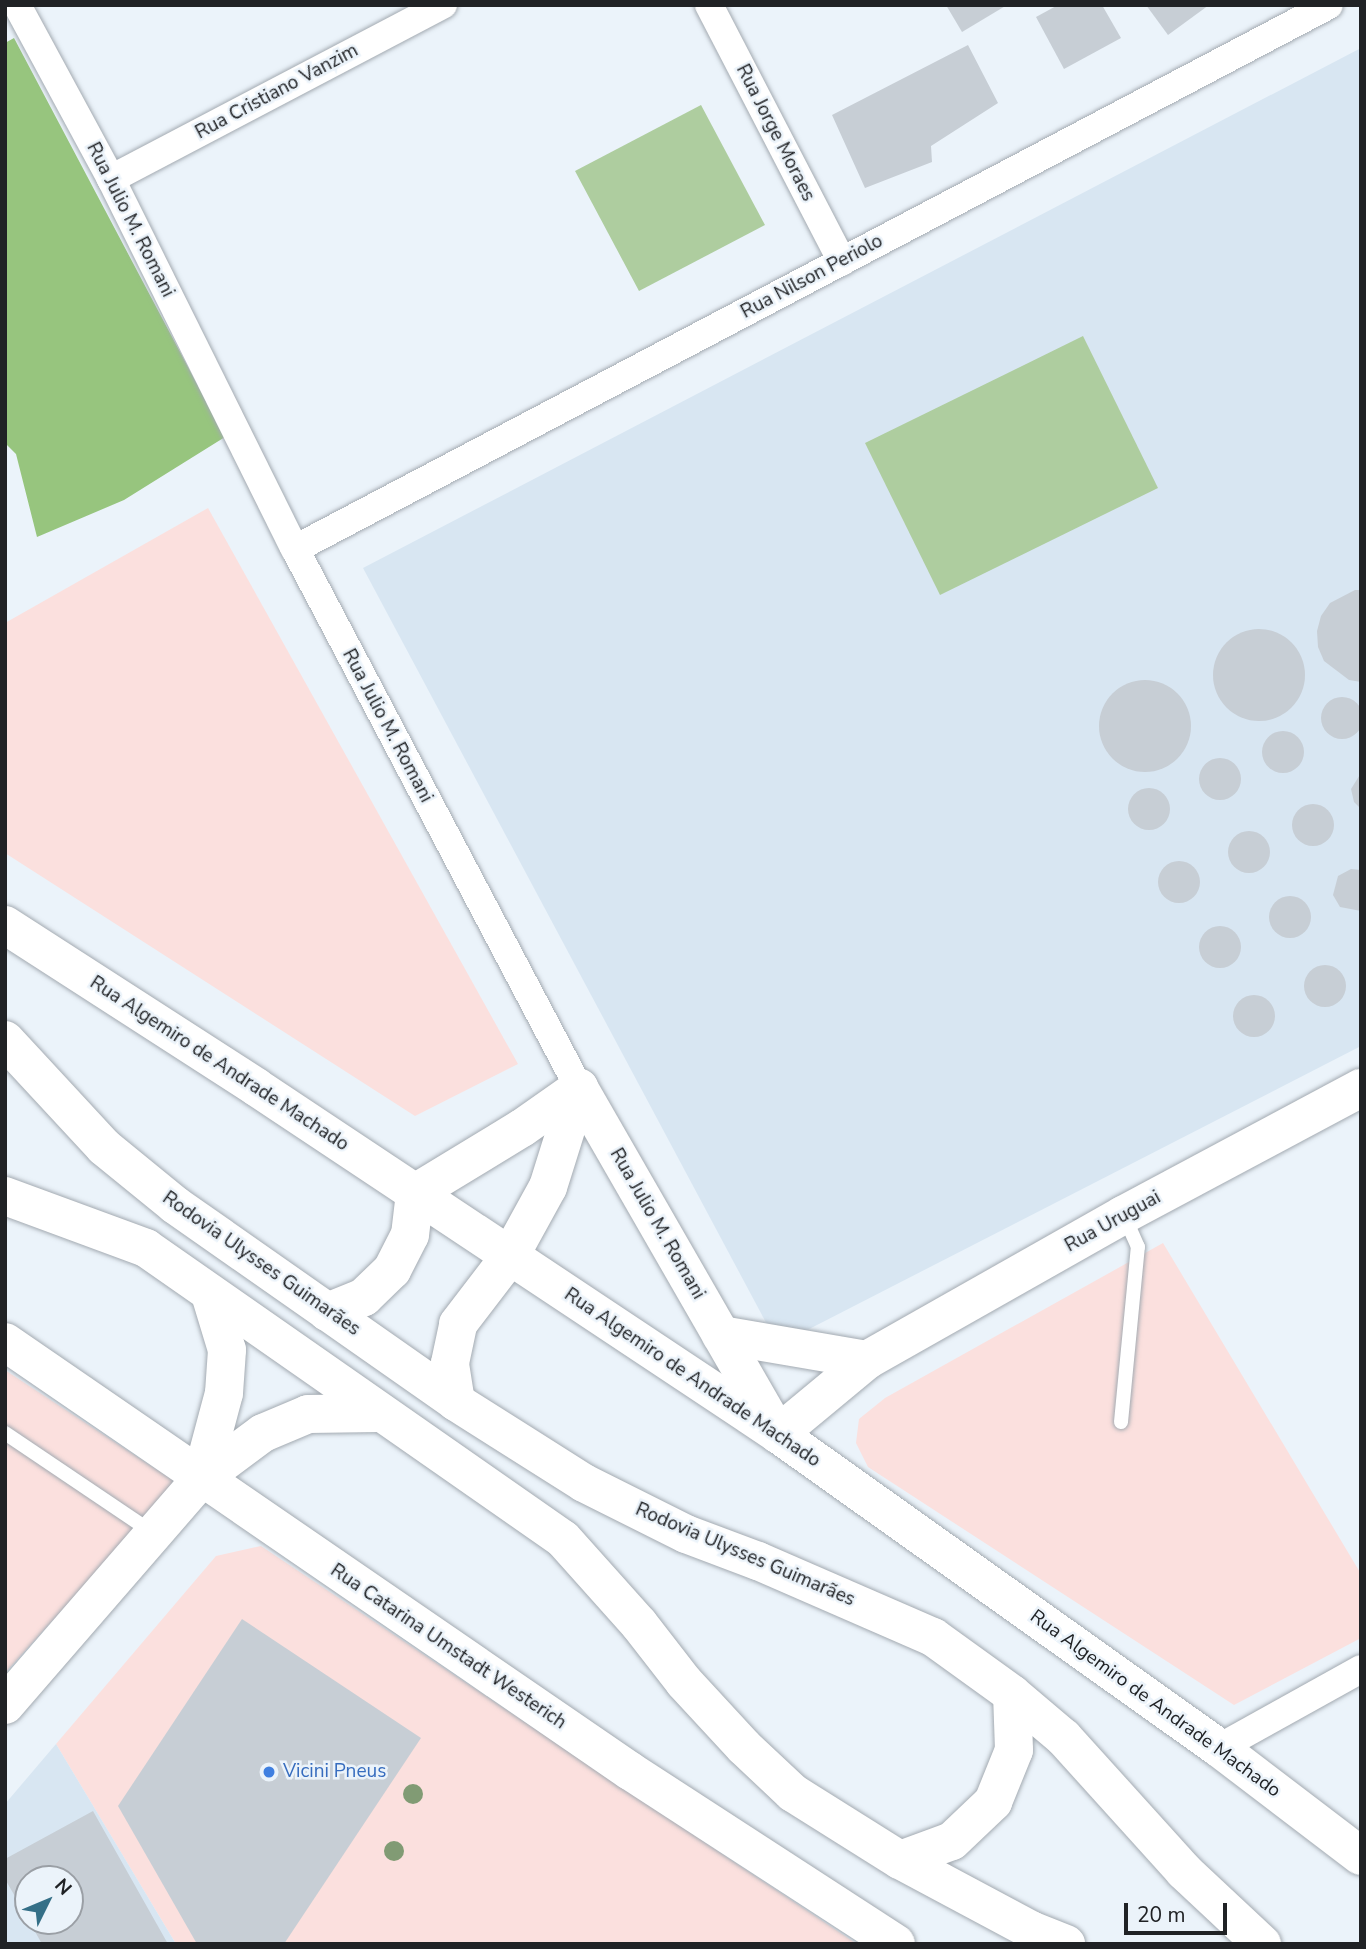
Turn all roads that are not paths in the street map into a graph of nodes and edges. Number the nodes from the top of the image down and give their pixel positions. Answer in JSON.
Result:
{"nodes":[{"id":1,"x":443,"y":5,"type":"edge"},
{"id":2,"x":709,"y":5,"type":"edge"},
{"id":3,"x":1329,"y":5,"type":"edge"},
{"id":4,"x":16,"y":18,"type":"edge"},
{"id":5,"x":110,"y":179,"type":"junction"},
{"id":6,"x":842,"y":262,"type":"junction"},
{"id":7,"x":295,"y":549,"type":"junction"},
{"id":8,"x":5,"y":925,"type":"edge"},
{"id":9,"x":5,"y":1040,"type":"edge"},
{"id":10,"x":579,"y":1088,"type":"junction"},
{"id":11,"x":1361,"y":1088,"type":"edge"},
{"id":12,"x":415,"y":1193,"type":"junction"},
{"id":13,"x":5,"y":1196,"type":"edge"},
{"id":14,"x":1123,"y":1215,"type":"junction"},
{"id":15,"x":510,"y":1256,"type":"junction"},
{"id":16,"x":211,"y":1294,"type":"junction"},
{"id":17,"x":327,"y":1312,"type":"junction"},
{"id":18,"x":721,"y":1335,"type":"junction"},
{"id":19,"x":5,"y":1342,"type":"edge"},
{"id":20,"x":867,"y":1360,"type":"junction"},
{"id":21,"x":456,"y":1402,"type":"junction"},
{"id":22,"x":379,"y":1413,"type":"junction"},
{"id":23,"x":1121,"y":1422,"type":"dead end"},
{"id":24,"x":5,"y":1433,"type":"edge"},
{"id":25,"x":778,"y":1434,"type":"junction"},
{"id":26,"x":201,"y":1479,"type":"junction"},
{"id":27,"x":155,"y":1534,"type":"junction"},
{"id":28,"x":1361,"y":1669,"type":"edge"},
{"id":29,"x":1013,"y":1694,"type":"junction"},
{"id":30,"x":5,"y":1705,"type":"edge"},
{"id":31,"x":1219,"y":1748,"type":"junction"},
{"id":32,"x":1361,"y":1856,"type":"edge"},
{"id":33,"x":900,"y":1860,"type":"junction"},
{"id":34,"x":896,"y":1944,"type":"edge"},
{"id":35,"x":1066,"y":1944,"type":"edge"},
{"id":36,"x":1262,"y":1944,"type":"edge"}],
"edges":[{"from":1,"to":5,"type":"street","name":"Rua Cristiano Vanzim"},
{"from":2,"to":6,"type":"street","name":"Rua Jorge Moraes"},
{"from":3,"to":6,"type":"street","name":"Rua Nilson Periolo"},
{"from":4,"to":5,"type":"street","name":"Rua Julio M. Romani"},
{"from":5,"to":7,"type":"street","name":"Rua Julio M. Romani"},
{"from":6,"to":7,"type":"street","name":"Rua Nilson Periolo"},
{"from":7,"to":10,"type":"street","name":"Rua Julio M. Romani"},
{"from":8,"to":12,"type":"main road","name":"Rua Algemiro de Andrade Machado"},
{"from":9,"to":17,"type":"main road","name":"Rodovia Ulysses Guimarães"},
{"from":10,"to":12,"type":"main road"},
{"from":10,"to":15,"type":"main road"},
{"from":10,"to":18,"type":"main road","name":"Rua Julio M. Romani"},
{"from":11,"to":14,"type":"main road","name":"Rua Uruguai"},
{"from":12,"to":15,"type":"main road","name":"Rua Algemiro de Andrade Machado"},
{"from":12,"to":17,"type":"main road"},
{"from":13,"to":16,"type":"main road"},
{"from":14,"to":20,"type":"main road","name":"Rua Uruguai"},
{"from":14,"to":23,"type":"lane"},
{"from":15,"to":21,"type":"main road"},
{"from":15,"to":25,"type":"main road","name":"Rua Algemiro de Andrade Machado"},
{"from":16,"to":22,"type":"main road"},
{"from":16,"to":26,"type":"main road"},
{"from":17,"to":21,"type":"main road","name":"Rodovia Ulysses Guimarães"},
{"from":18,"to":20,"type":"main road"},
{"from":18,"to":25,"type":"main road","name":"Rua Julio M. Romani"},
{"from":19,"to":26,"type":"main road","name":"Rua Catarina Umstadt Westerich"},
{"from":20,"to":25,"type":"main road","name":"Rua Uruguai"},
{"from":21,"to":29,"type":"main road","name":"Rodovia Ulysses Guimarães"},
{"from":22,"to":26,"type":"main road"},
{"from":22,"to":33,"type":"main road"},
{"from":24,"to":27,"type":"lane"},
{"from":25,"to":31,"type":"main road","name":"Rua Algemiro de Andrade Machado"},
{"from":26,"to":27,"type":"main road"},
{"from":26,"to":34,"type":"main road","name":"Rua Catarina Umstadt Westerich"},
{"from":27,"to":30,"type":"main road"},
{"from":28,"to":31,"type":"street"},
{"from":29,"to":33,"type":"main road"},
{"from":29,"to":36,"type":"main road","name":"Rodovia Ulysses Guimarães"},
{"from":31,"to":32,"type":"main road","name":"Rua Algemiro de Andrade Machado"},
{"from":33,"to":35,"type":"main road"}]}
